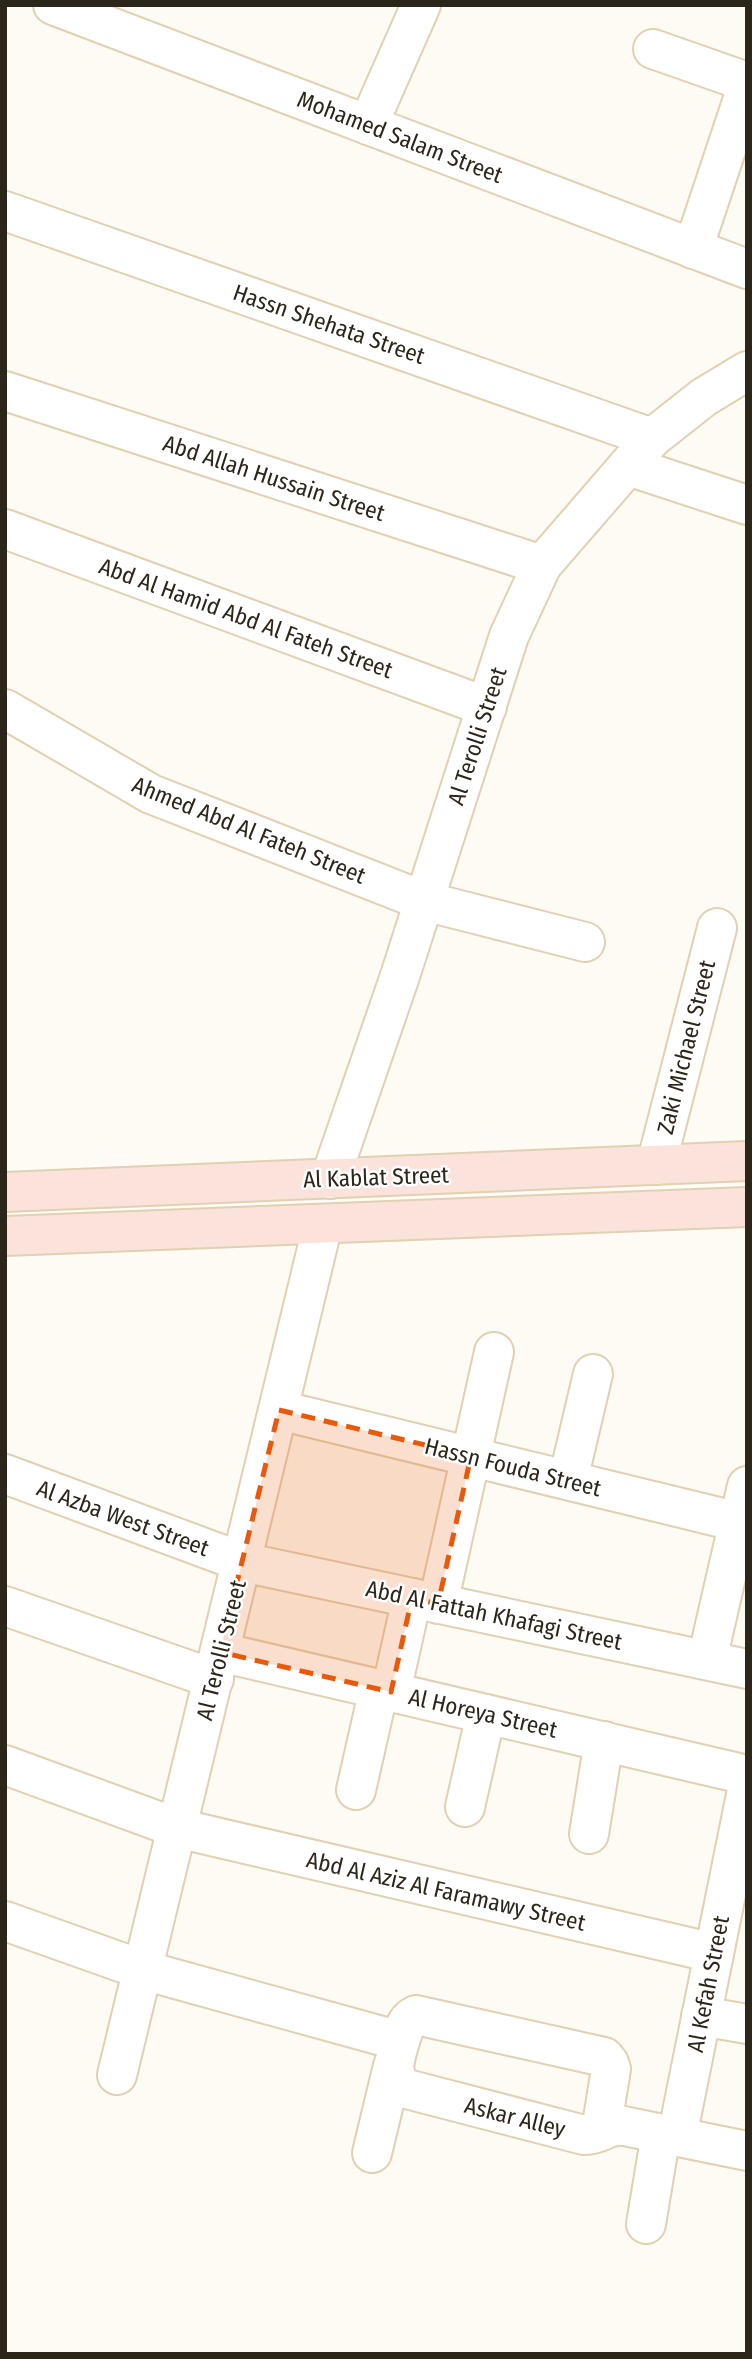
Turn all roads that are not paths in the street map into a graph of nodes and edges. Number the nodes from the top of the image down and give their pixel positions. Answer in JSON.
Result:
{"nodes":[{"id":1,"x":53,"y":5,"type":"edge"},
{"id":2,"x":421,"y":5,"type":"edge"},
{"id":3,"x":653,"y":49,"type":"dead end"},
{"id":4,"x":747,"y":84,"type":"edge"},
{"id":5,"x":369,"y":125,"type":"junction"},
{"id":6,"x":5,"y":211,"type":"edge"},
{"id":7,"x":693,"y":249,"type":"junction"},
{"id":8,"x":747,"y":270,"type":"edge"},
{"id":9,"x":747,"y":371,"type":"edge"},
{"id":10,"x":5,"y":391,"type":"edge"},
{"id":11,"x":652,"y":438,"type":"junction"},
{"id":12,"x":628,"y":466,"type":"junction"},
{"id":13,"x":747,"y":505,"type":"edge"},
{"id":14,"x":5,"y":529,"type":"edge"},
{"id":15,"x":542,"y":565,"type":"junction"},
{"id":16,"x":487,"y":707,"type":"junction"},
{"id":17,"x":5,"y":709,"type":"edge"},
{"id":18,"x":424,"y":901,"type":"junction"},
{"id":19,"x":717,"y":928,"type":"dead end"},
{"id":20,"x":585,"y":942,"type":"dead end"},
{"id":21,"x":747,"y":1161,"type":"edge"},
{"id":22,"x":656,"y":1165,"type":"junction"},
{"id":23,"x":330,"y":1179,"type":"junction"},
{"id":24,"x":5,"y":1192,"type":"edge"},
{"id":25,"x":747,"y":1207,"type":"edge"},
{"id":26,"x":323,"y":1224,"type":"junction"},
{"id":27,"x":5,"y":1236,"type":"edge"},
{"id":28,"x":494,"y":1352,"type":"dead end"},
{"id":29,"x":593,"y":1374,"type":"dead end"},
{"id":30,"x":279,"y":1409,"type":"junction"},
{"id":31,"x":471,"y":1456,"type":"junction"},
{"id":32,"x":5,"y":1475,"type":"edge"},
{"id":33,"x":568,"y":1480,"type":"junction"},
{"id":34,"x":744,"y":1511,"type":"edge"},
{"id":35,"x":242,"y":1562,"type":"junction"},
{"id":36,"x":425,"y":1601,"type":"junction"},
{"id":37,"x":5,"y":1606,"type":"edge"},
{"id":38,"x":707,"y":1660,"type":"junction"},
{"id":39,"x":217,"y":1665,"type":"junction"},
{"id":40,"x":747,"y":1669,"type":"edge"},
{"id":41,"x":385,"y":1690,"type":"junction"},
{"id":42,"x":486,"y":1714,"type":"junction"},
{"id":43,"x":604,"y":1741,"type":"junction"},
{"id":44,"x":5,"y":1765,"type":"edge"},
{"id":45,"x":747,"y":1774,"type":"edge"},
{"id":46,"x":356,"y":1790,"type":"dead end"},
{"id":47,"x":747,"y":1790,"type":"edge"},
{"id":48,"x":465,"y":1807,"type":"dead end"},
{"id":49,"x":177,"y":1828,"type":"junction"},
{"id":50,"x":589,"y":1834,"type":"dead end"},
{"id":51,"x":736,"y":1896,"type":"edge"},
{"id":52,"x":5,"y":1921,"type":"edge"},
{"id":53,"x":714,"y":1953,"type":"junction"},
{"id":54,"x":143,"y":1970,"type":"junction"},
{"id":55,"x":701,"y":2016,"type":"junction"},
{"id":56,"x":747,"y":2024,"type":"edge"},
{"id":57,"x":397,"y":2053,"type":"junction"},
{"id":58,"x":117,"y":2075,"type":"dead end"},
{"id":59,"x":601,"y":2131,"type":"junction"},
{"id":60,"x":669,"y":2136,"type":"junction"},
{"id":61,"x":747,"y":2151,"type":"edge"},
{"id":62,"x":372,"y":2153,"type":"dead end"},
{"id":63,"x":646,"y":2224,"type":"dead end"}],
"edges":[{"from":1,"to":5,"type":"street","name":"Mohamed Salam Street"},
{"from":2,"to":5,"type":"street"},
{"from":3,"to":4,"type":"street"},
{"from":4,"to":7,"type":"street"},
{"from":5,"to":7,"type":"street","name":"Mohamed Salam Street"},
{"from":6,"to":11,"type":"street","name":"Hassn Shehata Street"},
{"from":7,"to":8,"type":"street","name":"Mohamed Salam Street"},
{"from":9,"to":11,"type":"street","name":"Al Terolli Street"},
{"from":10,"to":15,"type":"street","name":"Abd Allah Hussain Street"},
{"from":11,"to":12,"type":"street","name":"Al Terolli Street"},
{"from":12,"to":13,"type":"street"},
{"from":12,"to":15,"type":"street","name":"Al Terolli Street"},
{"from":14,"to":16,"type":"street","name":"Abd Al Hamid Abd Al Fateh Street"},
{"from":15,"to":16,"type":"street","name":"Al Terolli Street"},
{"from":16,"to":18,"type":"street","name":"Al Terolli Street"},
{"from":17,"to":18,"type":"street","name":"Ahmed Abd Al Fateh Street"},
{"from":18,"to":20,"type":"street","name":"Ahmed Abd Al Fateh Street"},
{"from":18,"to":23,"type":"street","name":"Al Terolli Street"},
{"from":19,"to":22,"type":"street","name":"Zaki Michael Street"},
{"from":21,"to":22,"type":"main road","name":"Al Kablat Street"},
{"from":22,"to":23,"type":"main road","name":"Al Kablat Street"},
{"from":23,"to":24,"type":"main road","name":"Al Kablat Street"},
{"from":25,"to":26,"type":"main road","name":"Al Kablat Street"},
{"from":26,"to":27,"type":"main road","name":"Al Kablat Street"},
{"from":26,"to":30,"type":"street","name":"Al Terolli Street"},
{"from":28,"to":31,"type":"street"},
{"from":29,"to":33,"type":"street"},
{"from":30,"to":31,"type":"street","name":"Hassn Fouda Street"},
{"from":30,"to":35,"type":"street","name":"Al Terolli Street"},
{"from":31,"to":33,"type":"street","name":"Hassn Fouda Street"},
{"from":31,"to":36,"type":"street"},
{"from":32,"to":35,"type":"street","name":"Al Azba West Street"},
{"from":33,"to":34,"type":"street","name":"Hassn Fouda Street"},
{"from":34,"to":38,"type":"street"},
{"from":35,"to":36,"type":"street","name":"Abd Al Fattah Khafagi Street"},
{"from":35,"to":39,"type":"street","name":"Al Terolli Street"},
{"from":36,"to":38,"type":"street","name":"Abd Al Fattah Khafagi Street"},
{"from":36,"to":41,"type":"street"},
{"from":37,"to":39,"type":"street","name":"Al Horeya Street"},
{"from":38,"to":40,"type":"street","name":"Abd Al Fattah Khafagi Street"},
{"from":39,"to":41,"type":"street","name":"Al Horeya Street"},
{"from":39,"to":49,"type":"street","name":"Al Terolli Street"},
{"from":41,"to":42,"type":"street","name":"Al Horeya Street"},
{"from":41,"to":46,"type":"street"},
{"from":42,"to":43,"type":"street","name":"Al Horeya Street"},
{"from":42,"to":48,"type":"street"},
{"from":43,"to":45,"type":"street","name":"Al Horeya Street"},
{"from":43,"to":50,"type":"street"},
{"from":44,"to":49,"type":"street","name":"Abd Al Aziz Al Faramawy Street"},
{"from":47,"to":51,"type":"street","name":"Al Kefah Street"},
{"from":49,"to":53,"type":"street","name":"Abd Al Aziz Al Faramawy Street"},
{"from":49,"to":54,"type":"street","name":"Al Terolli Street"},
{"from":51,"to":53,"type":"street","name":"Al Kefah Street"},
{"from":52,"to":54,"type":"street"},
{"from":53,"to":55,"type":"street","name":"Al Kefah Street"},
{"from":54,"to":57,"type":"street"},
{"from":54,"to":58,"type":"street","name":"Al Terolli Street"},
{"from":55,"to":56,"type":"street"},
{"from":55,"to":60,"type":"street","name":"Al Kefah Street"},
{"from":57,"to":59,"type":"street","name":"Askar Alley"},
{"from":57,"to":59,"type":"street"},
{"from":57,"to":62,"type":"street"},
{"from":59,"to":60,"type":"street","name":"Askar Alley"},
{"from":60,"to":61,"type":"street","name":"Askar Alley"},
{"from":60,"to":63,"type":"street","name":"Al Kefah Street"}]}
